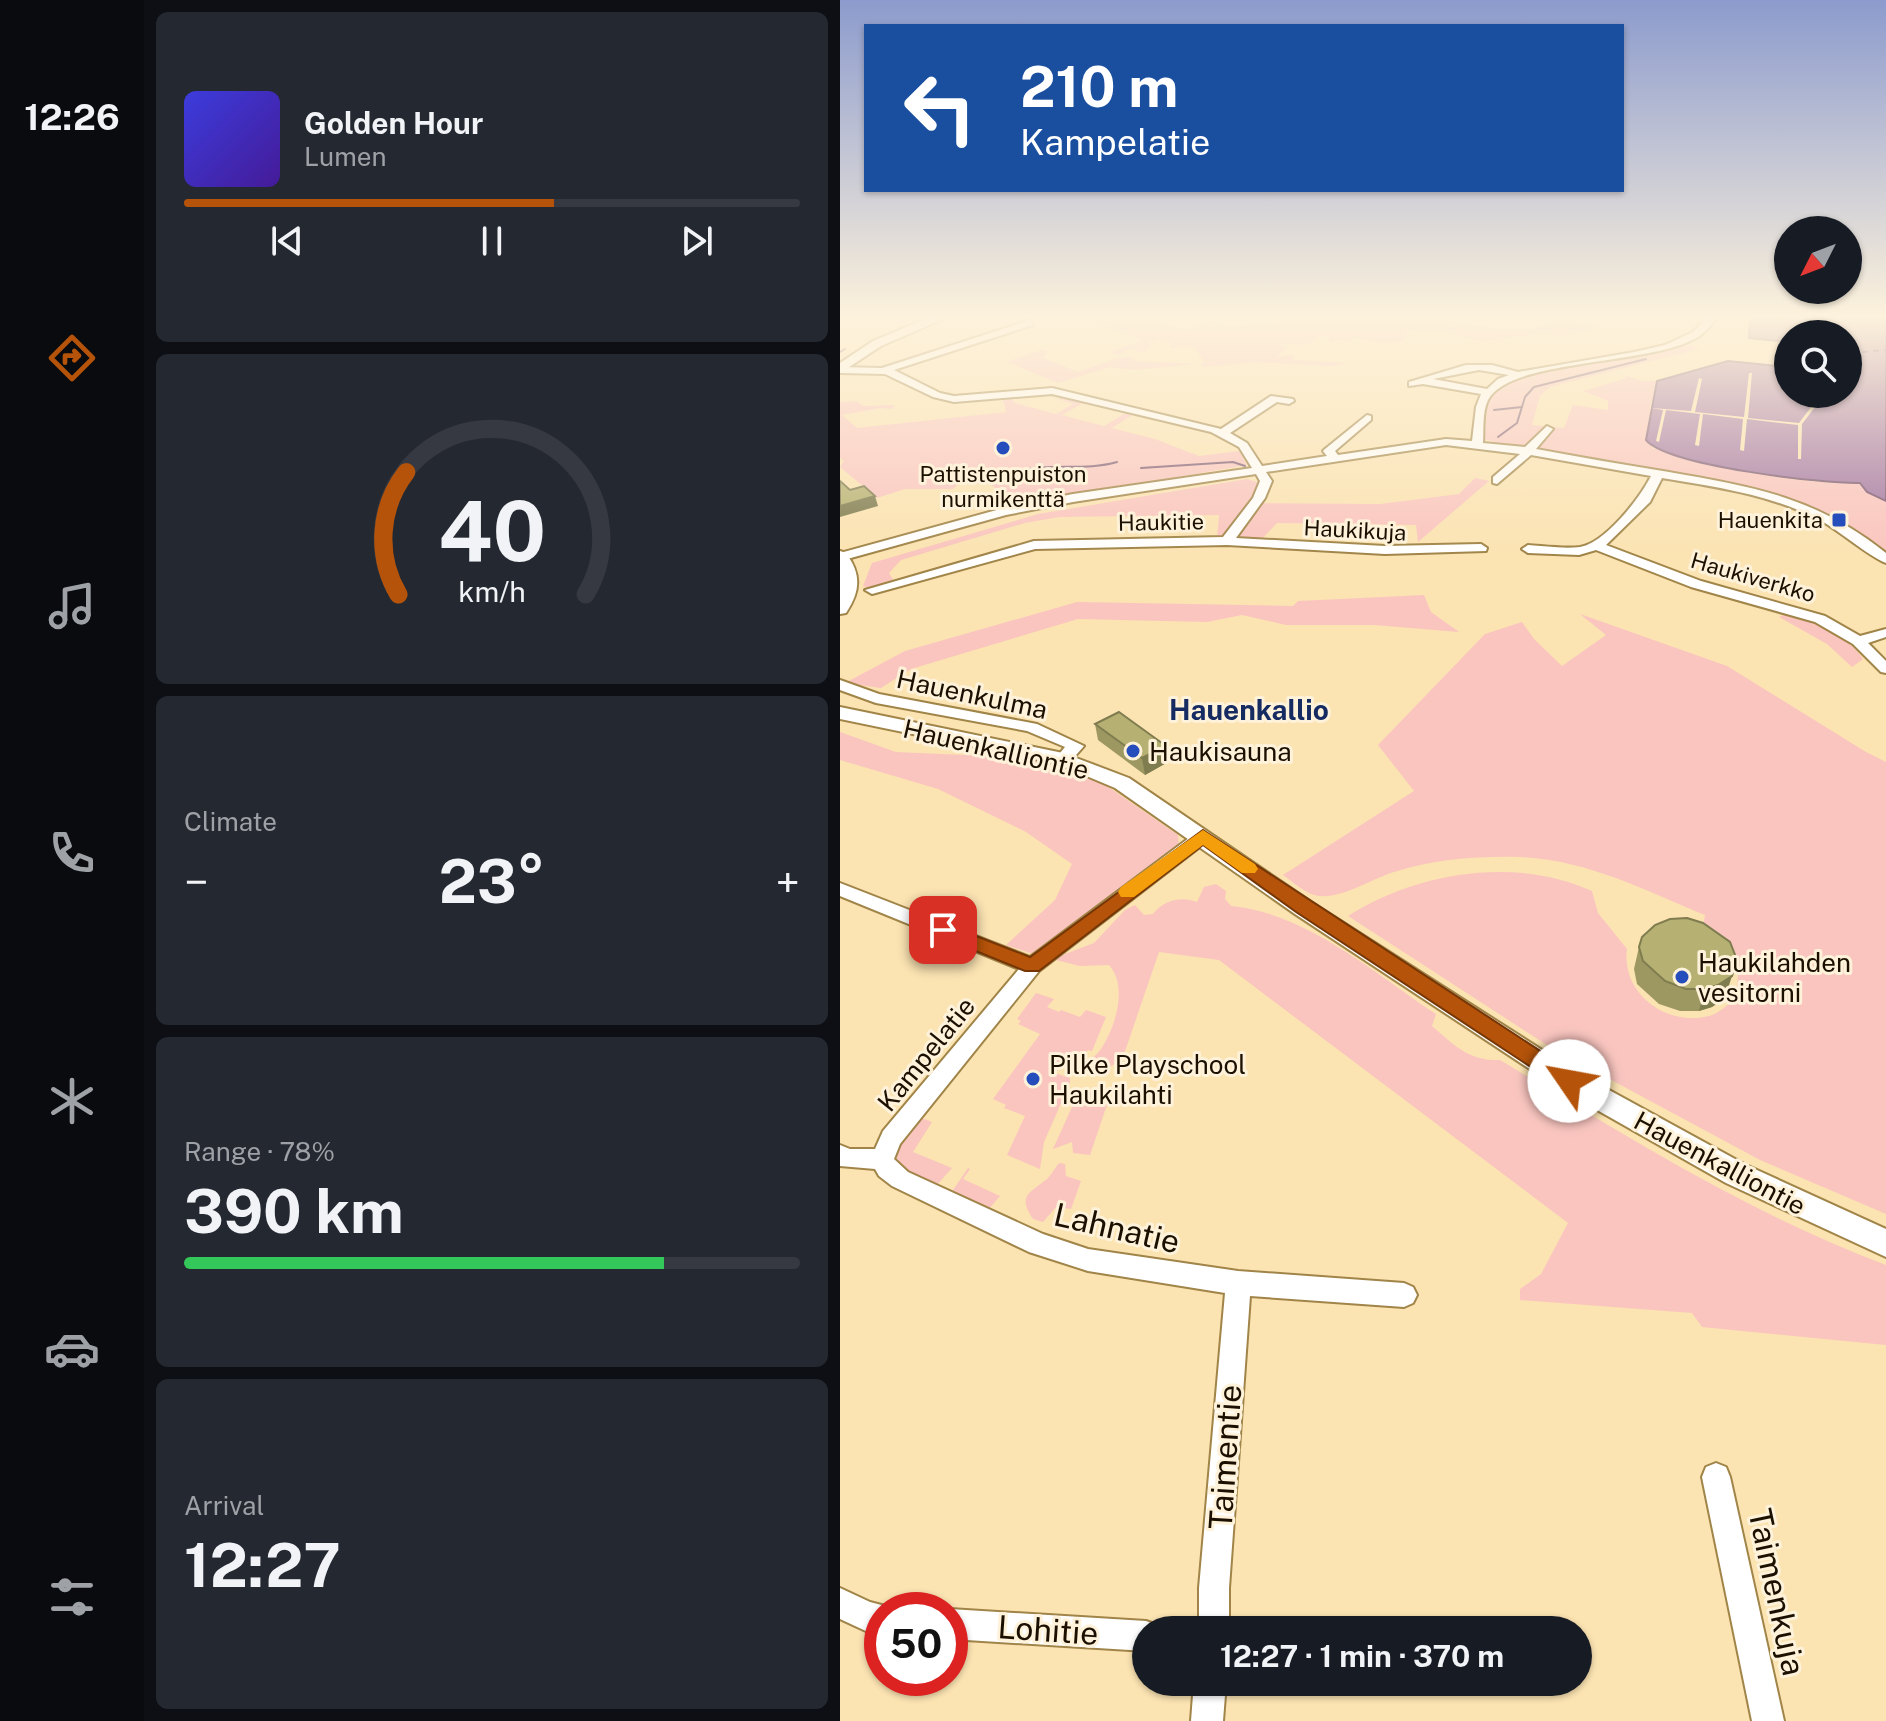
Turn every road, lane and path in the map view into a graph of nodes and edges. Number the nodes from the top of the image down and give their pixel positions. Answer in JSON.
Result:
{"nodes":[{"id":1,"x":939,"y":395,"type":"edge"},
{"id":2,"x":989,"y":395,"type":"edge"},
{"id":3,"x":1070,"y":395,"type":"edge"},
{"id":4,"x":1485,"y":395,"type":"edge"},
{"id":5,"x":1289,"y":401,"type":"dead end"},
{"id":6,"x":1367,"y":418,"type":"dead end"},
{"id":7,"x":1547,"y":429,"type":"dead end"},
{"id":8,"x":1223,"y":433,"type":"junction"},
{"id":9,"x":1477,"y":444,"type":"junction"},
{"id":10,"x":1527,"y":451,"type":"junction"},
{"id":11,"x":1335,"y":458,"type":"junction"},
{"id":12,"x":1261,"y":469,"type":"junction"},
{"id":13,"x":1658,"y":473,"type":"junction"},
{"id":14,"x":1497,"y":480,"type":"dead end"},
{"id":15,"x":1227,"y":541,"type":"junction"},
{"id":16,"x":1597,"y":546,"type":"junction"},
{"id":17,"x":1870,"y":547,"type":"junction"},
{"id":18,"x":1481,"y":548,"type":"dead end"},
{"id":19,"x":1528,"y":549,"type":"dead end"},
{"id":20,"x":840,"y":557,"type":"edge"},
{"id":21,"x":1886,"y":559,"type":"edge"},
{"id":22,"x":1886,"y":566,"type":"edge"},
{"id":23,"x":872,"y":590,"type":"dead end"},
{"id":24,"x":840,"y":609,"type":"edge"},
{"id":25,"x":1886,"y":633,"type":"edge"},
{"id":26,"x":1858,"y":641,"type":"junction"},
{"id":27,"x":1886,"y":669,"type":"edge"},
{"id":28,"x":840,"y":685,"type":"edge"},
{"id":29,"x":840,"y":713,"type":"edge"},
{"id":30,"x":1063,"y":759,"type":"junction"},
{"id":31,"x":1203,"y":836,"type":"junction"},
{"id":32,"x":840,"y":889,"type":"edge"},
{"id":33,"x":1032,"y":966,"type":"junction"},
{"id":34,"x":840,"y":1155,"type":"edge"},
{"id":35,"x":882,"y":1159,"type":"junction"},
{"id":36,"x":1886,"y":1243,"type":"edge"},
{"id":37,"x":1238,"y":1283,"type":"junction"},
{"id":38,"x":1404,"y":1295,"type":"dead end"},
{"id":39,"x":1716,"y":1477,"type":"dead end"},
{"id":40,"x":840,"y":1603,"type":"edge"},
{"id":41,"x":864,"y":1615,"type":"edge"},
{"id":42,"x":1214,"y":1616,"type":"edge"},
{"id":43,"x":968,"y":1625,"type":"edge"},
{"id":44,"x":1132,"y":1635,"type":"edge"},
{"id":45,"x":1209,"y":1696,"type":"edge"},
{"id":46,"x":1207,"y":1721,"type":"edge"},
{"id":47,"x":1768,"y":1721,"type":"edge"}],
"edges":[{"from":1,"to":2,"type":"street"},
{"from":3,"to":8,"type":"street"},
{"from":4,"to":9,"type":"street"},
{"from":5,"to":8,"type":"street"},
{"from":6,"to":11,"type":"street"},
{"from":7,"to":10,"type":"street"},
{"from":8,"to":12,"type":"street"},
{"from":9,"to":10,"type":"street"},
{"from":9,"to":11,"type":"street"},
{"from":10,"to":13,"type":"street"},
{"from":10,"to":14,"type":"street"},
{"from":11,"to":12,"type":"street"},
{"from":12,"to":15,"type":"street","name":"Haukitie"},
{"from":12,"to":20,"type":"street"},
{"from":13,"to":16,"type":"street"},
{"from":13,"to":17,"type":"street"},
{"from":15,"to":18,"type":"street","name":"Haukikuja"},
{"from":15,"to":23,"type":"street","name":"Haukitie"},
{"from":16,"to":19,"type":"street","name":"Haukiverkko"},
{"from":16,"to":26,"type":"street","name":"Haukiverkko"},
{"from":17,"to":21,"type":"street"},
{"from":17,"to":22,"type":"street"},
{"from":20,"to":24,"type":"main road"},
{"from":25,"to":26,"type":"street"},
{"from":26,"to":27,"type":"street","name":"Haukiverkko"},
{"from":28,"to":30,"type":"street","name":"Hauenkulma"},
{"from":29,"to":30,"type":"main road","name":"Hauenkalliontie"},
{"from":30,"to":31,"type":"main road","name":"Hauenkalliontie"},
{"from":31,"to":33,"type":"street","name":"Kampelatie"},
{"from":31,"to":36,"type":"main road","name":"Hauenkalliontie"},
{"from":32,"to":33,"type":"street"},
{"from":33,"to":35,"type":"street","name":"Kampelatie"},
{"from":34,"to":35,"type":"street"},
{"from":35,"to":37,"type":"street","name":"Lahnatie"},
{"from":37,"to":38,"type":"street","name":"Lahnatie"},
{"from":37,"to":42,"type":"street","name":"Taimentie"},
{"from":39,"to":47,"type":"street","name":"Taimenkuja"},
{"from":40,"to":41,"type":"street"},
{"from":43,"to":44,"type":"street","name":"Lohitie"},
{"from":45,"to":46,"type":"street"}]}
